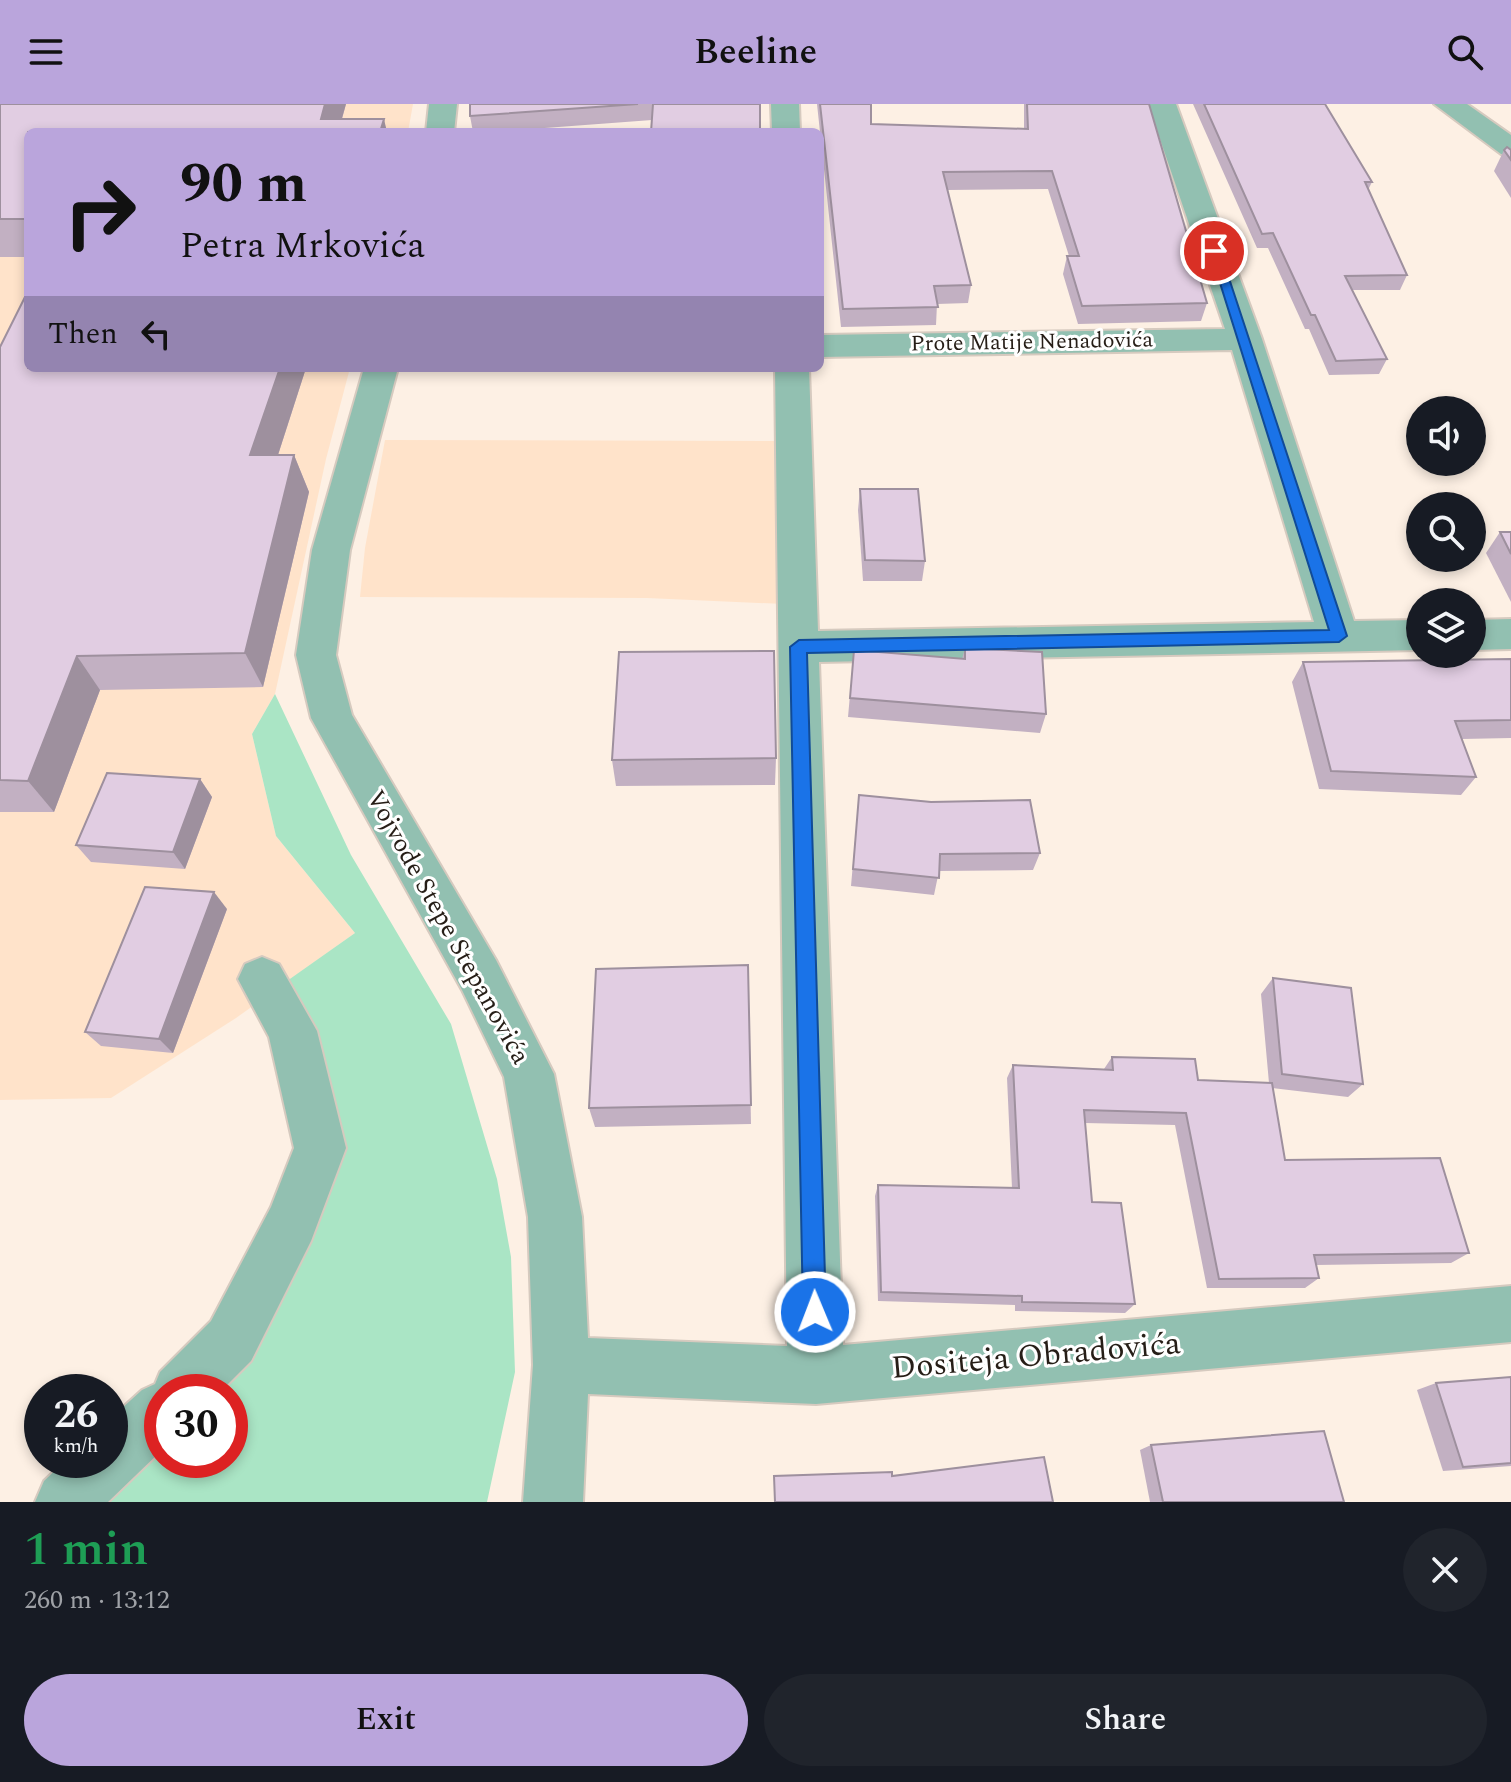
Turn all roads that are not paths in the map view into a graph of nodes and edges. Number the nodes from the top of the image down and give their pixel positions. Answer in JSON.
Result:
{"nodes":[{"id":1,"x":443,"y":104,"type":"edge"},
{"id":2,"x":785,"y":104,"type":"edge"},
{"id":3,"x":1162,"y":104,"type":"edge"},
{"id":4,"x":1448,"y":104,"type":"edge"},
{"id":5,"x":440,"y":128,"type":"edge"},
{"id":6,"x":786,"y":128,"type":"edge"},
{"id":7,"x":1509,"y":144,"type":"edge"},
{"id":8,"x":1245,"y":339,"type":"junction"},
{"id":9,"x":824,"y":346,"type":"edge"},
{"id":10,"x":380,"y":372,"type":"edge"},
{"id":11,"x":792,"y":372,"type":"edge"},
{"id":12,"x":1511,"y":634,"type":"edge"},
{"id":13,"x":1406,"y":635,"type":"edge"},
{"id":14,"x":1486,"y":635,"type":"edge"},
{"id":15,"x":1339,"y":636,"type":"junction"},
{"id":16,"x":799,"y":647,"type":"junction"},
{"id":17,"x":262,"y":979,"type":"dead end"},
{"id":18,"x":1511,"y":1314,"type":"edge"},
{"id":19,"x":561,"y":1365,"type":"junction"},
{"id":20,"x":198,"y":1374,"type":"edge"},
{"id":21,"x":816,"y":1376,"type":"junction"},
{"id":22,"x":144,"y":1427,"type":"edge"},
{"id":23,"x":65,"y":1502,"type":"edge"},
{"id":24,"x":553,"y":1502,"type":"edge"}],
"edges":[{"from":1,"to":5,"type":"street"},
{"from":2,"to":6,"type":"street"},
{"from":3,"to":8,"type":"street"},
{"from":4,"to":7,"type":"street"},
{"from":8,"to":9,"type":"street","name":"Prote Matije Nenadovića"},
{"from":8,"to":15,"type":"street"},
{"from":10,"to":19,"type":"street","name":"Vojvode Stepe Stepanovića"},
{"from":11,"to":16,"type":"street"},
{"from":12,"to":14,"type":"street"},
{"from":13,"to":15,"type":"street"},
{"from":15,"to":16,"type":"street"},
{"from":16,"to":21,"type":"street"},
{"from":17,"to":20,"type":"street"},
{"from":18,"to":21,"type":"street","name":"Dositeja Obradovića"},
{"from":19,"to":21,"type":"street","name":"Dositeja Obradovića"},
{"from":19,"to":24,"type":"street","name":"Vojvode Stepe Stepanovića"},
{"from":22,"to":23,"type":"street"}]}
